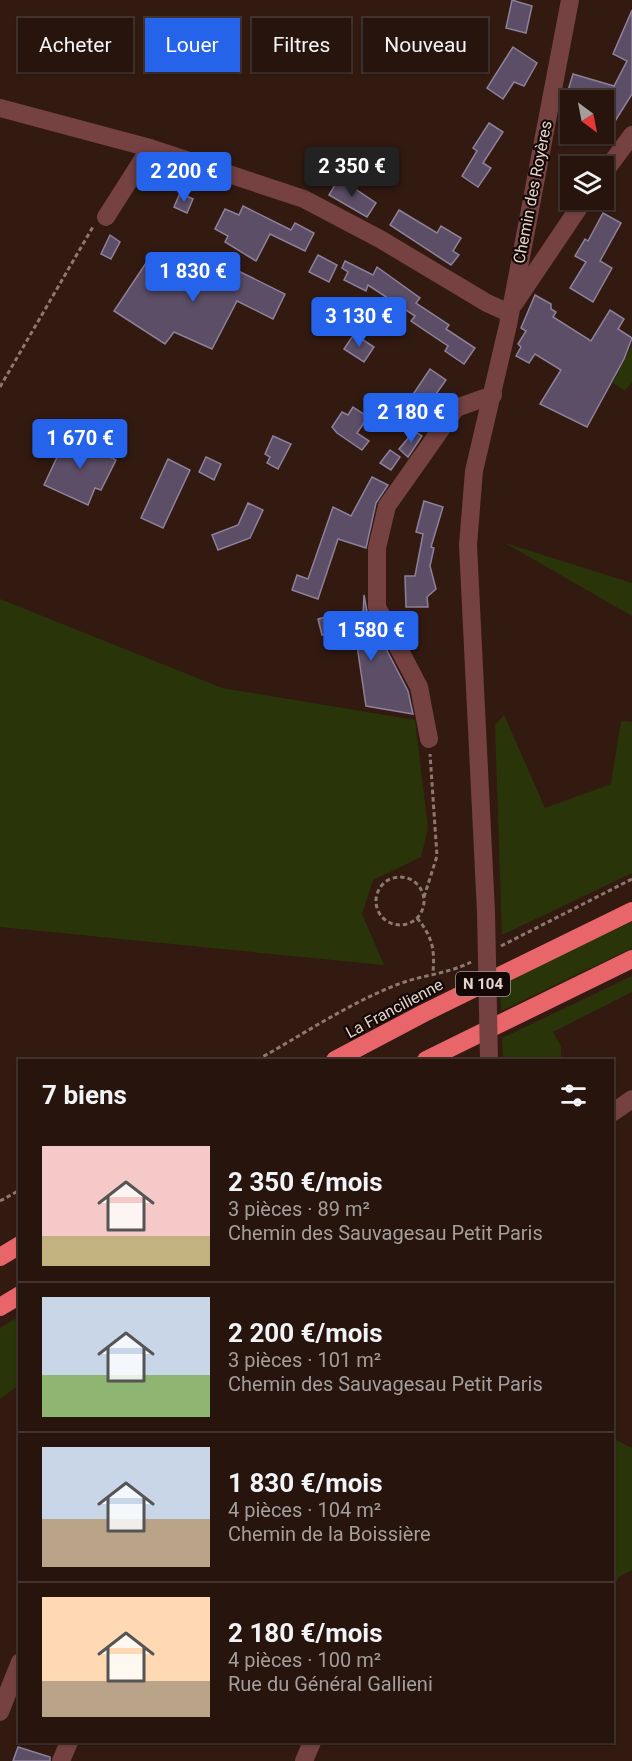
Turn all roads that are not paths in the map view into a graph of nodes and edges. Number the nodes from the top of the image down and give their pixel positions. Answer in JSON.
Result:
{"nodes":[{"id":1,"x":570,"y":0,"type":"edge"},
{"id":2,"x":0,"y":108,"type":"edge"},
{"id":3,"x":632,"y":135,"type":"edge"},
{"id":4,"x":150,"y":148,"type":"junction"},
{"id":5,"x":614,"y":159,"type":"edge"},
{"id":6,"x":577,"y":210,"type":"edge"},
{"id":7,"x":106,"y":217,"type":"road end"},
{"id":8,"x":508,"y":313,"type":"junction"},
{"id":9,"x":493,"y":395,"type":"junction"},
{"id":10,"x":429,"y":739,"type":"road end"},
{"id":11,"x":632,"y":911,"type":"edge"},
{"id":12,"x":632,"y":959,"type":"edge"},
{"id":13,"x":337,"y":1059,"type":"edge"},
{"id":14,"x":428,"y":1059,"type":"edge"},
{"id":15,"x":489,"y":1059,"type":"edge"},
{"id":16,"x":632,"y":1100,"type":"edge"},
{"id":17,"x":614,"y":1112,"type":"edge"},
{"id":18,"x":18,"y":1246,"type":"edge"},
{"id":19,"x":0,"y":1257,"type":"edge"},
{"id":20,"x":18,"y":1296,"type":"edge"},
{"id":21,"x":0,"y":1307,"type":"edge"},
{"id":22,"x":18,"y":1667,"type":"edge"},
{"id":23,"x":0,"y":1712,"type":"edge"},
{"id":24,"x":69,"y":1743,"type":"edge"},
{"id":25,"x":312,"y":1743,"type":"edge"},
{"id":26,"x":61,"y":1761,"type":"edge"},
{"id":27,"x":304,"y":1761,"type":"edge"}],
"edges":[{"from":1,"to":8,"type":"street","name":"Chemin des Royères"},
{"from":2,"to":4,"type":"street"},
{"from":3,"to":5,"type":"street"},
{"from":4,"to":7,"type":"street"},
{"from":4,"to":8,"type":"street"},
{"from":6,"to":8,"type":"street"},
{"from":8,"to":9,"type":"street","name":"Chemin des Royères"},
{"from":9,"to":10,"type":"street"},
{"from":9,"to":15,"type":"street","name":"Chemin des Royères","bridge":true},
{"from":11,"to":13,"type":"highway","name":"La Francilienne","number":"N 104"},
{"from":12,"to":14,"type":"highway","number":"N 104"},
{"from":16,"to":17,"type":"street"},
{"from":18,"to":19,"type":"highway"},
{"from":20,"to":21,"type":"highway"},
{"from":22,"to":23,"type":"street"},
{"from":24,"to":26,"type":"street"},
{"from":25,"to":27,"type":"street"}]}
